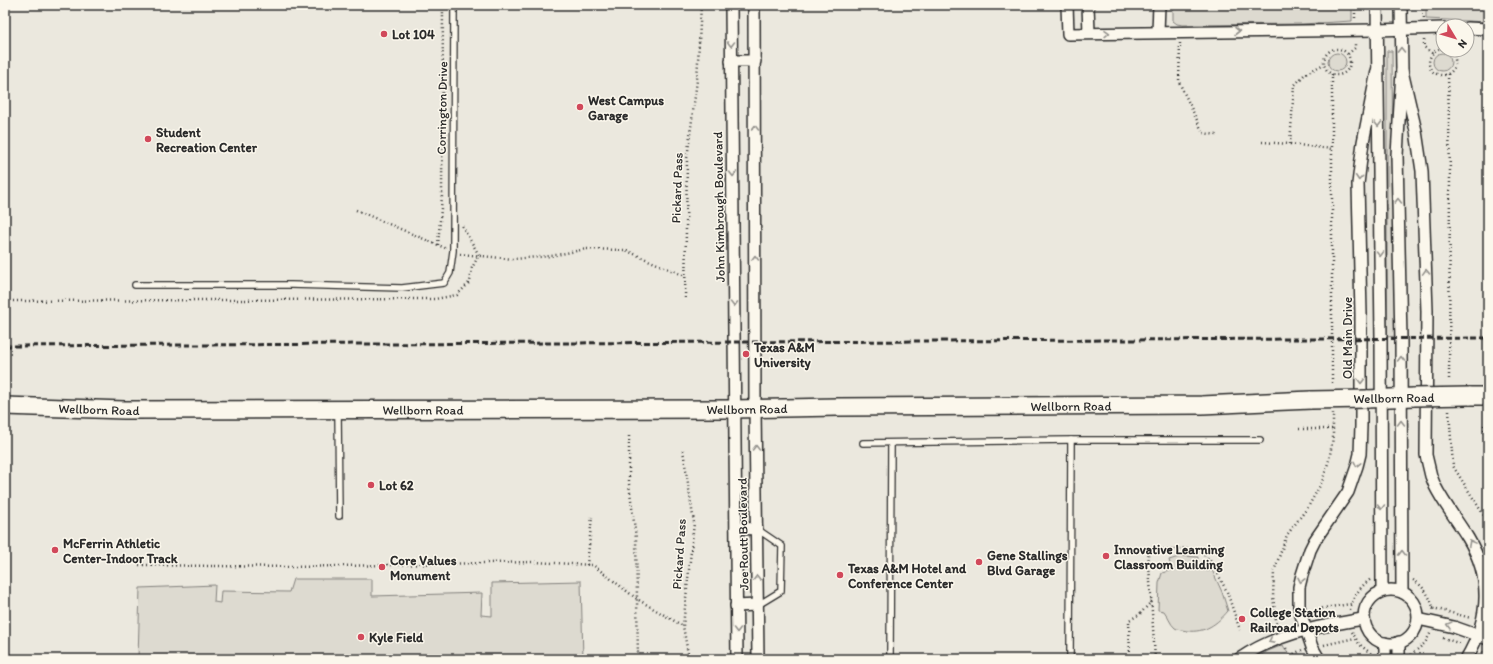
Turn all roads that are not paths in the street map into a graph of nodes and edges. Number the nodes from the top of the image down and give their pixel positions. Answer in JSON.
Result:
{"nodes":[{"id":1,"x":454,"y":5,"type":"edge"},
{"id":2,"x":731,"y":5,"type":"edge"},
{"id":3,"x":748,"y":5,"type":"edge"},
{"id":4,"x":754,"y":5,"type":"edge"},
{"id":5,"x":1067,"y":5,"type":"edge"},
{"id":6,"x":1088,"y":5,"type":"edge"},
{"id":7,"x":1159,"y":5,"type":"edge"},
{"id":8,"x":1377,"y":5,"type":"edge"},
{"id":9,"x":1401,"y":5,"type":"edge"},
{"id":10,"x":754,"y":17,"type":"junction"},
{"id":11,"x":1435,"y":28,"type":"edge"},
{"id":12,"x":1475,"y":28,"type":"edge"},
{"id":13,"x":1401,"y":29,"type":"junction"},
{"id":14,"x":1488,"y":29,"type":"edge"},
{"id":15,"x":1378,"y":30,"type":"junction"},
{"id":16,"x":1158,"y":32,"type":"junction"},
{"id":17,"x":1089,"y":34,"type":"junction"},
{"id":18,"x":731,"y":61,"type":"junction"},
{"id":19,"x":755,"y":61,"type":"junction"},
{"id":20,"x":1377,"y":71,"type":"junction"},
{"id":21,"x":1402,"y":71,"type":"junction"},
{"id":22,"x":136,"y":285,"type":"dead end"},
{"id":23,"x":1488,"y":396,"type":"edge"},
{"id":24,"x":1374,"y":398,"type":"junction"},
{"id":25,"x":1407,"y":398,"type":"junction"},
{"id":26,"x":5,"y":406,"type":"edge"},
{"id":27,"x":755,"y":408,"type":"junction"},
{"id":28,"x":735,"y":409,"type":"junction"},
{"id":29,"x":338,"y":410,"type":"junction"},
{"id":30,"x":1071,"y":440,"type":"junction"},
{"id":31,"x":1260,"y":440,"type":"dead end"},
{"id":32,"x":863,"y":443,"type":"dead end"},
{"id":33,"x":891,"y":443,"type":"junction"},
{"id":34,"x":339,"y":516,"type":"dead end"},
{"id":35,"x":736,"y":528,"type":"junction"},
{"id":36,"x":757,"y":528,"type":"junction"},
{"id":37,"x":1382,"y":591,"type":"junction"},
{"id":38,"x":1402,"y":592,"type":"junction"},
{"id":39,"x":757,"y":605,"type":"junction"},
{"id":40,"x":736,"y":606,"type":"junction"},
{"id":41,"x":1363,"y":618,"type":"junction"},
{"id":42,"x":1418,"y":619,"type":"junction"},
{"id":43,"x":1306,"y":630,"type":"junction"},
{"id":44,"x":1483,"y":637,"type":"edge"},
{"id":45,"x":1399,"y":642,"type":"junction"},
{"id":46,"x":1385,"y":643,"type":"junction"},
{"id":47,"x":1380,"y":657,"type":"edge"},
{"id":48,"x":1404,"y":657,"type":"edge"},
{"id":49,"x":737,"y":659,"type":"edge"},
{"id":50,"x":758,"y":659,"type":"edge"},
{"id":51,"x":890,"y":659,"type":"edge"},
{"id":52,"x":1070,"y":659,"type":"edge"},
{"id":53,"x":1239,"y":659,"type":"edge"},
{"id":54,"x":1319,"y":659,"type":"edge"},
{"id":55,"x":1466,"y":659,"type":"edge"}],
"edges":[{"from":1,"to":22,"type":"lane","name":"Corrington Drive"},
{"from":2,"to":18,"type":"street","name":"John Kimbrough Boulevard","one_way":true},
{"from":3,"to":10,"type":"street"},
{"from":4,"to":10,"type":"street"},
{"from":5,"to":17,"type":"street"},
{"from":6,"to":17,"type":"street"},
{"from":7,"to":16,"type":"street"},
{"from":8,"to":15,"type":"street","name":"Old Main Drive"},
{"from":9,"to":13,"type":"street"},
{"from":10,"to":19,"type":"street"},
{"from":11,"to":13,"type":"street"},
{"from":12,"to":14,"type":"street"},
{"from":13,"to":15,"type":"street"},
{"from":21,"to":13,"type":"street","one_way":true},
{"from":16,"to":15,"type":"street","one_way":true},
{"from":15,"to":20,"type":"street","name":"Old Main Drive"},
{"from":17,"to":16,"type":"street","one_way":true},
{"from":18,"to":19,"type":"street"},
{"from":18,"to":28,"type":"street","name":"John Kimbrough Boulevard","one_way":true},
{"from":27,"to":19,"type":"street","one_way":true},
{"from":20,"to":24,"type":"street","name":"Old Main Drive","one_way":true},
{"from":20,"to":43,"type":"street","name":"Old Main Drive","one_way":true},
{"from":25,"to":21,"type":"street","one_way":true},
{"from":44,"to":21,"type":"street","one_way":true},
{"from":23,"to":25,"type":"main road","name":"Wellborn Road","bridge":true},
{"from":24,"to":25,"type":"main road","name":"Wellborn Road"},
{"from":24,"to":27,"type":"main road","name":"Wellborn Road","bridge":true},
{"from":24,"to":37,"type":"street","name":"Old Main Drive","one_way":true},
{"from":38,"to":25,"type":"street","one_way":true},
{"from":26,"to":29,"type":"main road","name":"Wellborn Road"},
{"from":27,"to":28,"type":"main road","name":"Wellborn Road"},
{"from":36,"to":27,"type":"street","name":"Joe Routt Boulevard","one_way":true},
{"from":28,"to":29,"type":"main road","name":"Wellborn Road"},
{"from":28,"to":35,"type":"street","name":"Joe Routt Boulevard"},
{"from":29,"to":34,"type":"lane"},
{"from":30,"to":31,"type":"lane"},
{"from":30,"to":33,"type":"lane"},
{"from":30,"to":52,"type":"lane"},
{"from":32,"to":33,"type":"lane"},
{"from":33,"to":51,"type":"lane"},
{"from":35,"to":36,"type":"street"},
{"from":35,"to":40,"type":"street","name":"Joe Routt Boulevard"},
{"from":39,"to":36,"type":"street","name":"Joe Routt Boulevard","one_way":true},
{"from":36,"to":39,"type":"lane"},
{"from":37,"to":38,"type":"street"},
{"from":37,"to":41,"type":"street"},
{"from":38,"to":42,"type":"street"},
{"from":39,"to":40,"type":"street"},
{"from":39,"to":50,"type":"street","name":"Joe Routt Boulevard"},
{"from":40,"to":49,"type":"street","name":"Joe Routt Boulevard","one_way":true},
{"from":41,"to":43,"type":"street"},
{"from":41,"to":46,"type":"street"},
{"from":44,"to":42,"type":"street","one_way":true},
{"from":42,"to":45,"type":"street"},
{"from":43,"to":53,"type":"street","one_way":true},
{"from":43,"to":54,"type":"street","name":"Old Main Drive"},
{"from":44,"to":55,"type":"street"},
{"from":45,"to":46,"type":"street"},
{"from":45,"to":48,"type":"street"},
{"from":46,"to":47,"type":"street"}]}
